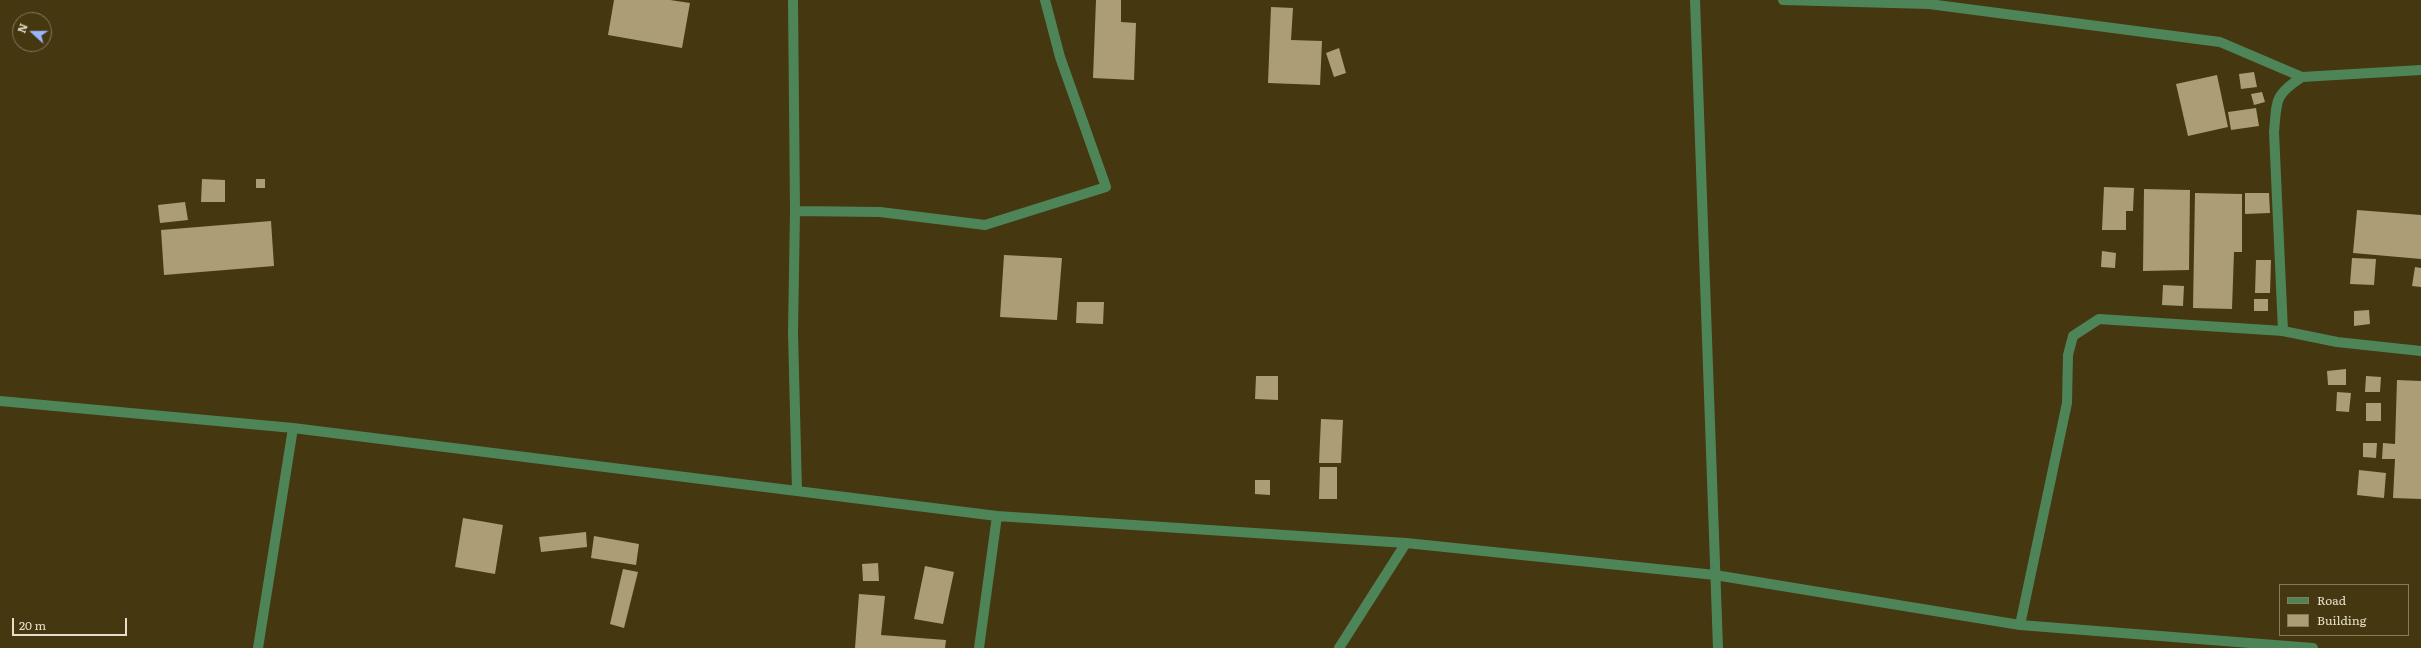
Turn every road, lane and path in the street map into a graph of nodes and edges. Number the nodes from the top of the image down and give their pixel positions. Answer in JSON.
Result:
{"nodes":[{"id":1,"x":793,"y":0,"type":"edge"},
{"id":2,"x":1045,"y":0,"type":"edge"},
{"id":3,"x":1695,"y":0,"type":"edge"},
{"id":4,"x":1783,"y":0,"type":"edge"},
{"id":5,"x":2421,"y":70,"type":"edge"},
{"id":6,"x":2302,"y":77,"type":"junction"},
{"id":7,"x":795,"y":211,"type":"junction"},
{"id":8,"x":2283,"y":331,"type":"junction"},
{"id":9,"x":2421,"y":351,"type":"edge"},
{"id":10,"x":0,"y":401,"type":"edge"},
{"id":11,"x":293,"y":428,"type":"junction"},
{"id":12,"x":797,"y":491,"type":"junction"},
{"id":13,"x":996,"y":516,"type":"junction"},
{"id":14,"x":1406,"y":543,"type":"junction"},
{"id":15,"x":1715,"y":575,"type":"junction"},
{"id":16,"x":2020,"y":625,"type":"junction"},
{"id":17,"x":258,"y":648,"type":"edge"},
{"id":18,"x":979,"y":648,"type":"edge"},
{"id":19,"x":1340,"y":648,"type":"edge"},
{"id":20,"x":1718,"y":648,"type":"edge"},
{"id":21,"x":2313,"y":648,"type":"edge"}],
"edges":[{"from":1,"to":7,"type":"street"},
{"from":2,"to":7,"type":"street"},
{"from":3,"to":15,"type":"street"},
{"from":4,"to":6,"type":"street"},
{"from":5,"to":6,"type":"street"},
{"from":6,"to":8,"type":"street"},
{"from":7,"to":12,"type":"street"},
{"from":8,"to":9,"type":"street"},
{"from":8,"to":16,"type":"street"},
{"from":10,"to":11,"type":"street"},
{"from":11,"to":12,"type":"street"},
{"from":11,"to":17,"type":"street"},
{"from":12,"to":13,"type":"street"},
{"from":13,"to":14,"type":"street"},
{"from":13,"to":18,"type":"street"},
{"from":14,"to":15,"type":"street"},
{"from":14,"to":19,"type":"street"},
{"from":15,"to":16,"type":"street"},
{"from":15,"to":20,"type":"street"},
{"from":16,"to":21,"type":"street"}]}
